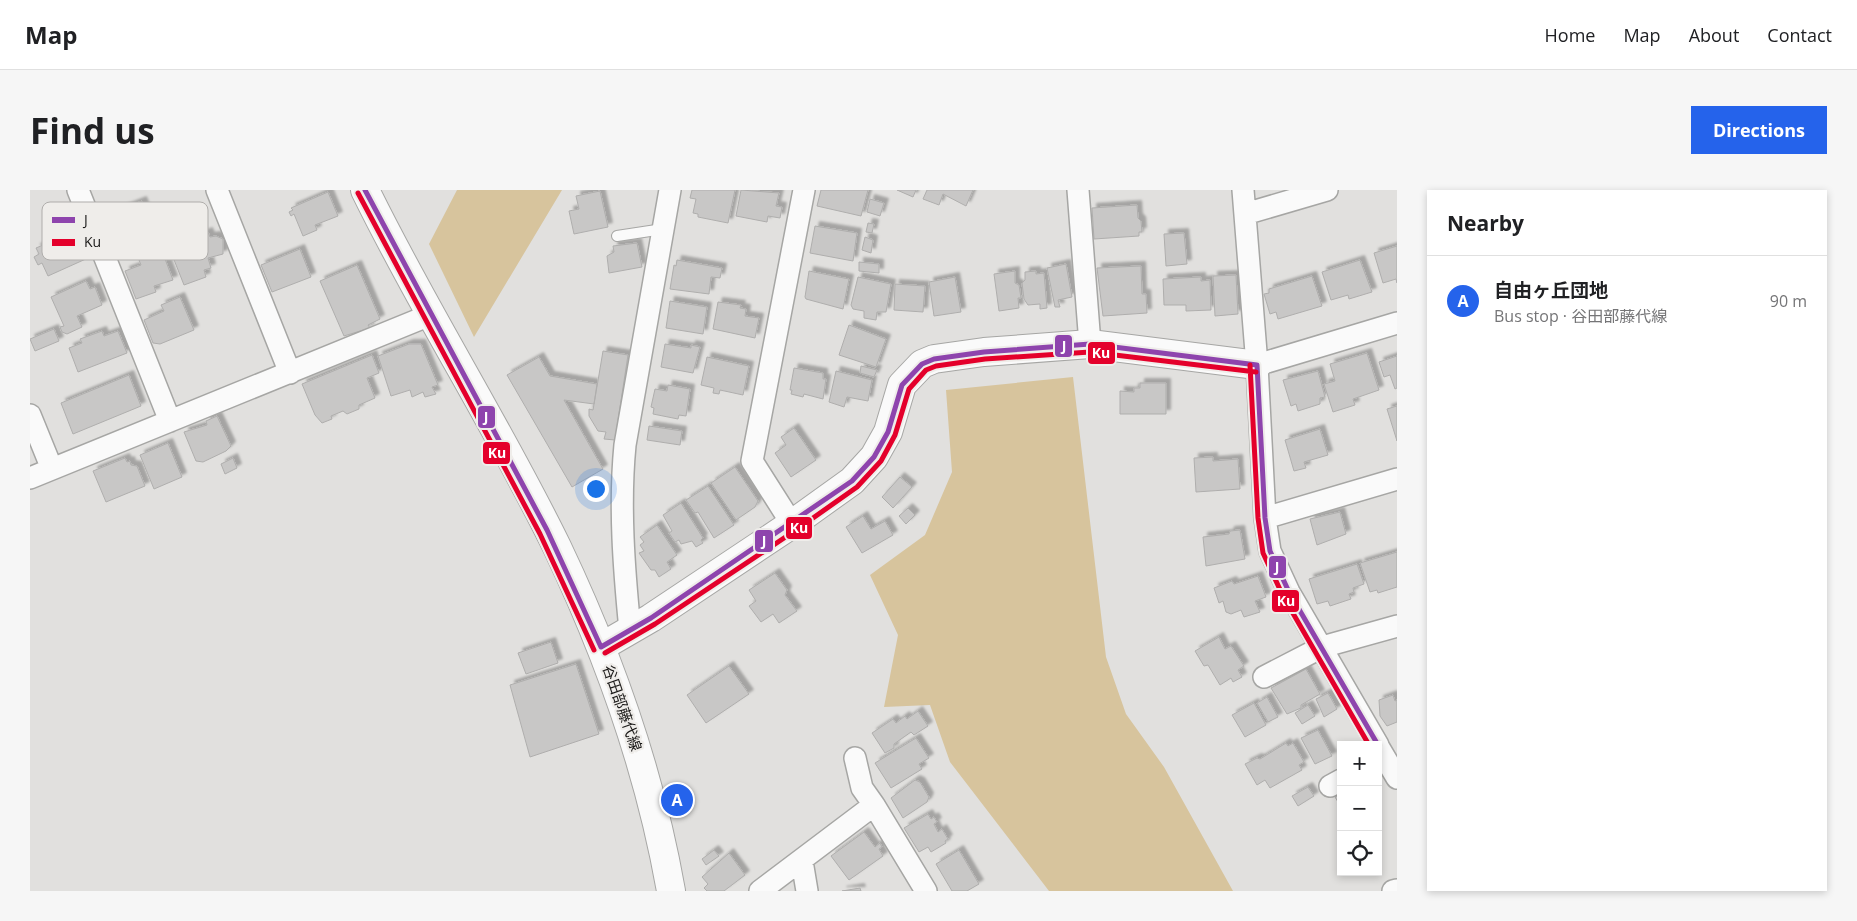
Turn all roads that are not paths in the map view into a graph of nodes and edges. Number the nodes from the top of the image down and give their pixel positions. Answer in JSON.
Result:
{"nodes":[{"id":1,"x":78,"y":190,"type":"edge"},
{"id":2,"x":217,"y":190,"type":"edge"},
{"id":3,"x":365,"y":190,"type":"edge"},
{"id":4,"x":670,"y":190,"type":"edge"},
{"id":5,"x":804,"y":190,"type":"edge"},
{"id":6,"x":1243,"y":190,"type":"edge"},
{"id":7,"x":1327,"y":190,"type":"edge"},
{"id":8,"x":1074,"y":192,"type":"edge"},
{"id":9,"x":83,"y":202,"type":"edge"},
{"id":10,"x":1245,"y":214,"type":"junction"},
{"id":11,"x":663,"y":229,"type":"junction"},
{"id":12,"x":617,"y":236,"type":"dead end"},
{"id":13,"x":106,"y":260,"type":"edge"},
{"id":14,"x":430,"y":315,"type":"junction"},
{"id":15,"x":1397,"y":323,"type":"edge"},
{"id":16,"x":1090,"y":344,"type":"junction"},
{"id":17,"x":1257,"y":365,"type":"junction"},
{"id":18,"x":290,"y":372,"type":"junction"},
{"id":19,"x":30,"y":415,"type":"edge"},
{"id":20,"x":170,"y":421,"type":"junction"},
{"id":21,"x":52,"y":469,"type":"junction"},
{"id":22,"x":30,"y":478,"type":"edge"},
{"id":23,"x":1397,"y":478,"type":"edge"},
{"id":24,"x":1265,"y":518,"type":"junction"},
{"id":25,"x":792,"y":524,"type":"junction"},
{"id":26,"x":1397,"y":626,"type":"edge"},
{"id":27,"x":630,"y":630,"type":"junction"},
{"id":28,"x":601,"y":647,"type":"junction"},
{"id":29,"x":1322,"y":647,"type":"junction"},
{"id":30,"x":1264,"y":677,"type":"dead end"},
{"id":31,"x":1383,"y":752,"type":"edge"},
{"id":32,"x":855,"y":758,"type":"dead end"},
{"id":33,"x":1397,"y":778,"type":"edge"},
{"id":34,"x":874,"y":805,"type":"junction"},
{"id":35,"x":802,"y":861,"type":"junction"},
{"id":36,"x":1397,"y":890,"type":"edge"},
{"id":37,"x":671,"y":891,"type":"edge"},
{"id":38,"x":760,"y":891,"type":"edge"},
{"id":39,"x":806,"y":891,"type":"edge"},
{"id":40,"x":926,"y":891,"type":"edge"},
{"id":41,"x":1394,"y":891,"type":"edge"}],
"edges":[{"from":1,"to":9,"type":"street"},
{"from":2,"to":18,"type":"street"},
{"from":3,"to":14,"type":"street","name":"谷田部藤代線"},
{"from":4,"to":11,"type":"street"},
{"from":5,"to":25,"type":"street"},
{"from":6,"to":10,"type":"street"},
{"from":7,"to":10,"type":"street"},
{"from":8,"to":16,"type":"street"},
{"from":10,"to":17,"type":"street"},
{"from":11,"to":12,"type":"lane"},
{"from":11,"to":27,"type":"street"},
{"from":13,"to":20,"type":"street"},
{"from":14,"to":18,"type":"street"},
{"from":14,"to":28,"type":"street","name":"谷田部藤代線"},
{"from":15,"to":17,"type":"street"},
{"from":16,"to":17,"type":"street"},
{"from":16,"to":25,"type":"street"},
{"from":17,"to":24,"type":"street"},
{"from":18,"to":20,"type":"street"},
{"from":19,"to":21,"type":"street"},
{"from":20,"to":21,"type":"street"},
{"from":21,"to":22,"type":"street"},
{"from":23,"to":24,"type":"street"},
{"from":24,"to":29,"type":"street"},
{"from":25,"to":27,"type":"street"},
{"from":26,"to":29,"type":"street"},
{"from":27,"to":28,"type":"street"},
{"from":28,"to":37,"type":"street","name":"谷田部藤代線"},
{"from":29,"to":30,"type":"street"},
{"from":29,"to":31,"type":"street"},
{"from":31,"to":33,"type":"street"},
{"from":32,"to":34,"type":"street"},
{"from":34,"to":35,"type":"street"},
{"from":34,"to":40,"type":"street"},
{"from":35,"to":38,"type":"street"},
{"from":35,"to":39,"type":"street"},
{"from":36,"to":41,"type":"street"}]}
